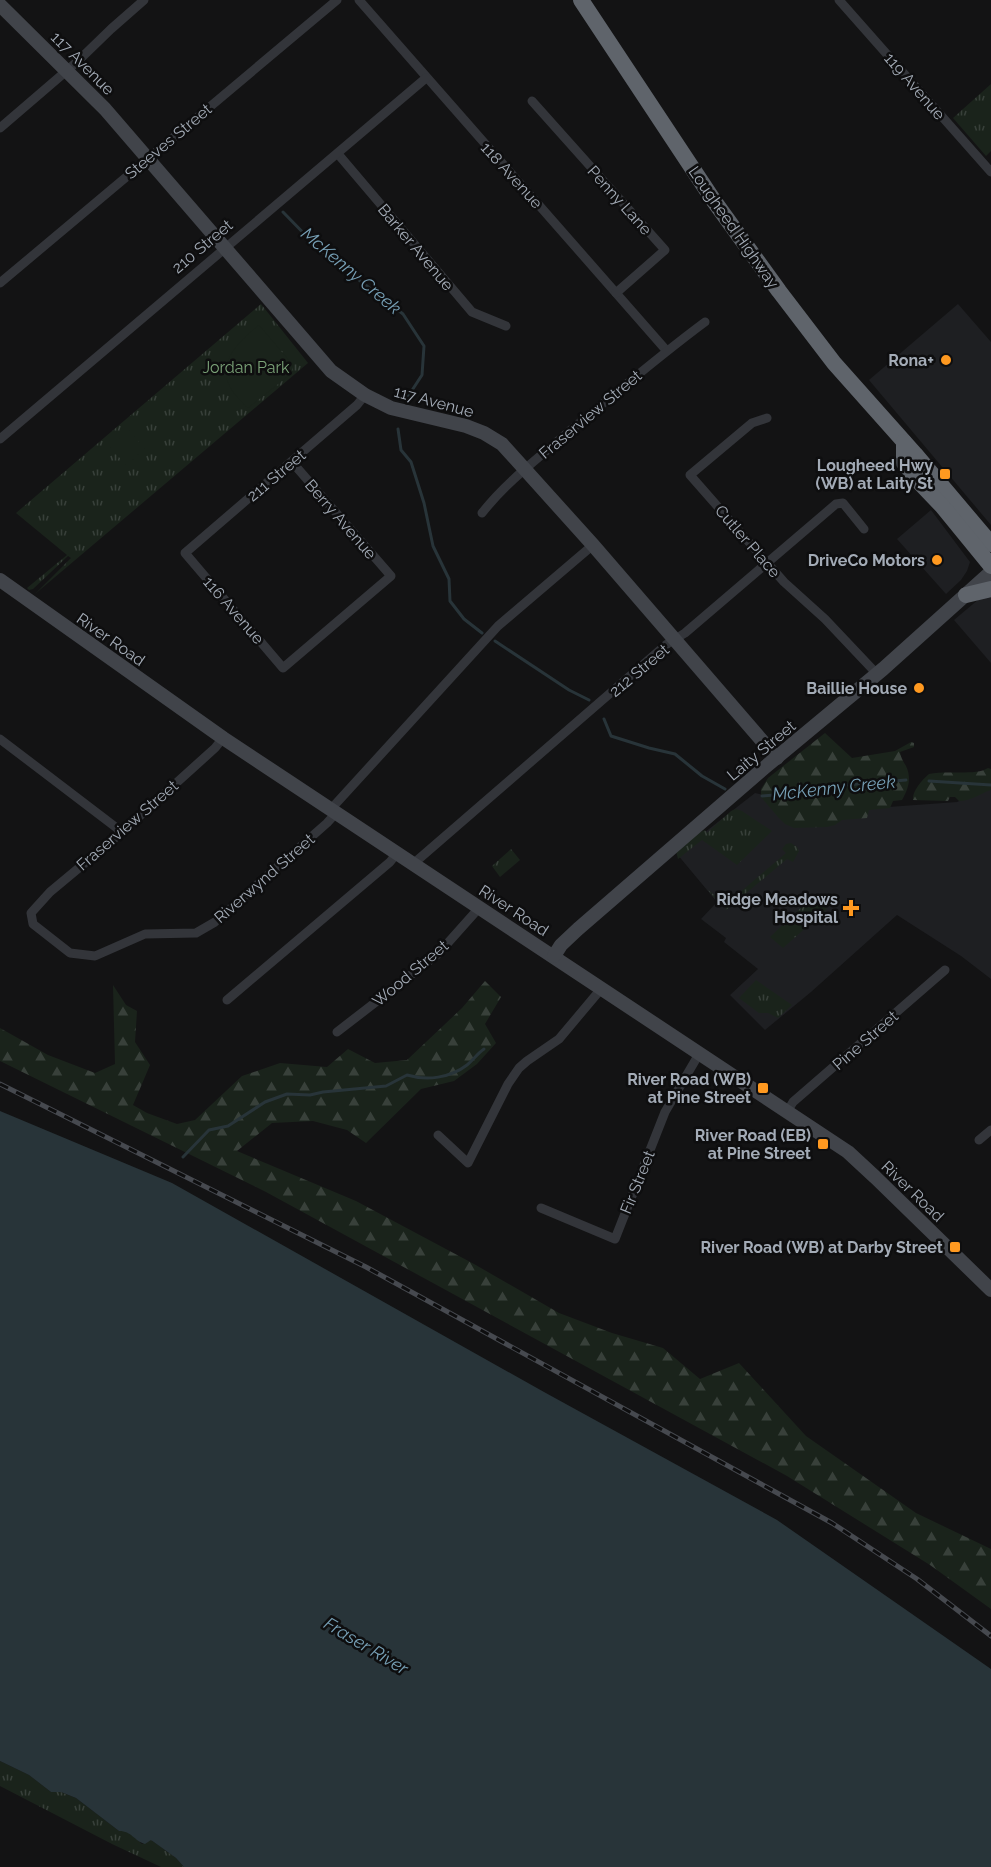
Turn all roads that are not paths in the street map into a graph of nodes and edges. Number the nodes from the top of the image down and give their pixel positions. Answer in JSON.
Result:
{"nodes":[{"id":1,"x":144,"y":0,"type":"edge"},
{"id":2,"x":337,"y":0,"type":"edge"},
{"id":3,"x":359,"y":0,"type":"edge"},
{"id":4,"x":839,"y":0,"type":"edge"},
{"id":5,"x":584,"y":2,"type":"edge"},
{"id":6,"x":0,"y":5,"type":"edge"},
{"id":7,"x":67,"y":71,"type":"junction"},
{"id":8,"x":426,"y":78,"type":"junction"},
{"id":9,"x":532,"y":101,"type":"dead end"},
{"id":10,"x":0,"y":128,"type":"edge"},
{"id":11,"x":338,"y":153,"type":"junction"},
{"id":12,"x":148,"y":158,"type":"junction"},
{"id":13,"x":991,"y":172,"type":"edge"},
{"id":14,"x":226,"y":248,"type":"junction"},
{"id":15,"x":0,"y":283,"type":"edge"},
{"id":16,"x":616,"y":293,"type":"junction"},
{"id":17,"x":705,"y":322,"type":"dead end"},
{"id":18,"x":506,"y":326,"type":"dead end"},
{"id":19,"x":666,"y":350,"type":"junction"},
{"id":20,"x":365,"y":394,"type":"junction"},
{"id":21,"x":768,"y":418,"type":"dead end"},
{"id":22,"x":0,"y":439,"type":"edge"},
{"id":23,"x":904,"y":442,"type":"junction"},
{"id":24,"x":292,"y":462,"type":"junction"},
{"id":25,"x":525,"y":469,"type":"junction"},
{"id":26,"x":482,"y":513,"type":"dead end"},
{"id":27,"x":864,"y":529,"type":"dead end"},
{"id":28,"x":991,"y":544,"type":"edge"},
{"id":29,"x":593,"y":546,"type":"junction"},
{"id":30,"x":185,"y":553,"type":"joint"},
{"id":31,"x":768,"y":563,"type":"junction"},
{"id":32,"x":991,"y":566,"type":"edge"},
{"id":33,"x":991,"y":572,"type":"edge"},
{"id":34,"x":0,"y":581,"type":"edge"},
{"id":35,"x":991,"y":589,"type":"edge"},
{"id":36,"x":966,"y":595,"type":"junction"},
{"id":37,"x":675,"y":640,"type":"junction"},
{"id":38,"x":283,"y":668,"type":"joint"},
{"id":39,"x":877,"y":674,"type":"junction"},
{"id":40,"x":223,"y":738,"type":"junction"},
{"id":41,"x":0,"y":739,"type":"edge"},
{"id":42,"x":777,"y":758,"type":"junction"},
{"id":43,"x":334,"y":811,"type":"junction"},
{"id":44,"x":122,"y":832,"type":"junction"},
{"id":45,"x":397,"y":853,"type":"junction"},
{"id":46,"x":413,"y":864,"type":"junction"},
{"id":47,"x":479,"y":908,"type":"junction"},
{"id":48,"x":31,"y":913,"type":"joint"},
{"id":49,"x":554,"y":956,"type":"junction"},
{"id":50,"x":945,"y":970,"type":"dead end"},
{"id":51,"x":602,"y":989,"type":"junction"},
{"id":52,"x":227,"y":1000,"type":"dead end"},
{"id":53,"x":337,"y":1032,"type":"dead end"},
{"id":54,"x":699,"y":1054,"type":"junction"},
{"id":55,"x":787,"y":1112,"type":"junction"},
{"id":56,"x":991,"y":1130,"type":"edge"},
{"id":57,"x":438,"y":1135,"type":"dead end"},
{"id":58,"x":979,"y":1140,"type":"dead end"},
{"id":59,"x":541,"y":1208,"type":"dead end"},
{"id":60,"x":988,"y":1282,"type":"edge"}],
"edges":[{"from":1,"to":7,"type":"street"},
{"from":2,"to":12,"type":"street","name":"Steeves Street"},
{"from":3,"to":8,"type":"street","name":"118 Avenue"},
{"from":4,"to":13,"type":"street","name":"119 Avenue"},
{"from":5,"to":23,"type":"highway","name":"Lougheed Highway"},
{"from":6,"to":7,"type":"street","name":"117 Avenue"},
{"from":7,"to":10,"type":"street"},
{"from":7,"to":12,"type":"street","name":"117 Avenue"},
{"from":8,"to":11,"type":"street","name":"210 Street"},
{"from":8,"to":16,"type":"street","name":"118 Avenue"},
{"from":9,"to":16,"type":"street","name":"Penny Lane"},
{"from":11,"to":14,"type":"street","name":"210 Street"},
{"from":11,"to":18,"type":"street","name":"Barker Avenue"},
{"from":12,"to":14,"type":"street","name":"117 Avenue"},
{"from":12,"to":15,"type":"street","name":"Steeves Street"},
{"from":14,"to":20,"type":"street","name":"117 Avenue"},
{"from":14,"to":22,"type":"street","name":"210 Street"},
{"from":16,"to":19,"type":"street","name":"118 Avenue"},
{"from":17,"to":19,"type":"street","name":"Fraserview Street"},
{"from":19,"to":25,"type":"street","name":"Fraserview Street"},
{"from":20,"to":24,"type":"street","name":"211 Street"},
{"from":20,"to":25,"type":"street","name":"117 Avenue"},
{"from":21,"to":31,"type":"street","name":"Cutler Place"},
{"from":23,"to":28,"type":"highway","name":"Lougheed Highway"},
{"from":23,"to":32,"type":"highway"},
{"from":24,"to":30,"type":"street","name":"211 Street"},
{"from":24,"to":38,"type":"street","name":"Berry Avenue"},
{"from":25,"to":26,"type":"street","name":"Fraserview Street"},
{"from":25,"to":29,"type":"street","name":"117 Avenue"},
{"from":27,"to":31,"type":"street","name":"212 Street"},
{"from":29,"to":37,"type":"street","name":"117 Avenue"},
{"from":29,"to":43,"type":"street","name":"Riverwynd Street"},
{"from":30,"to":38,"type":"street","name":"116 Avenue"},
{"from":31,"to":37,"type":"street","name":"212 Street"},
{"from":31,"to":39,"type":"street","name":"Cutler Place"},
{"from":33,"to":36,"type":"street","name":"Laity Street"},
{"from":34,"to":40,"type":"street","name":"River Road"},
{"from":35,"to":36,"type":"highway"},
{"from":36,"to":39,"type":"street","name":"Laity Street"},
{"from":37,"to":42,"type":"street","name":"117 Avenue"},
{"from":37,"to":46,"type":"street","name":"212 Street"},
{"from":39,"to":42,"type":"street","name":"Laity Street"},
{"from":40,"to":43,"type":"street","name":"River Road"},
{"from":40,"to":44,"type":"street","name":"Fraserview Street"},
{"from":41,"to":44,"type":"street"},
{"from":42,"to":49,"type":"street","name":"Laity Street"},
{"from":43,"to":45,"type":"street","name":"River Road"},
{"from":43,"to":48,"type":"street","name":"Riverwynd Street"},
{"from":44,"to":48,"type":"street","name":"Fraserview Street"},
{"from":45,"to":46,"type":"street","name":"River Road"},
{"from":45,"to":52,"type":"street"},
{"from":46,"to":47,"type":"street","name":"River Road"},
{"from":47,"to":49,"type":"street","name":"River Road"},
{"from":47,"to":53,"type":"street","name":"Wood Street"},
{"from":49,"to":51,"type":"street","name":"River Road"},
{"from":50,"to":55,"type":"street","name":"Pine Street"},
{"from":51,"to":54,"type":"street","name":"River Road"},
{"from":51,"to":57,"type":"street"},
{"from":54,"to":55,"type":"street","name":"River Road"},
{"from":54,"to":59,"type":"street","name":"Fir Street"},
{"from":55,"to":60,"type":"street","name":"River Road"},
{"from":56,"to":58,"type":"street"}]}
